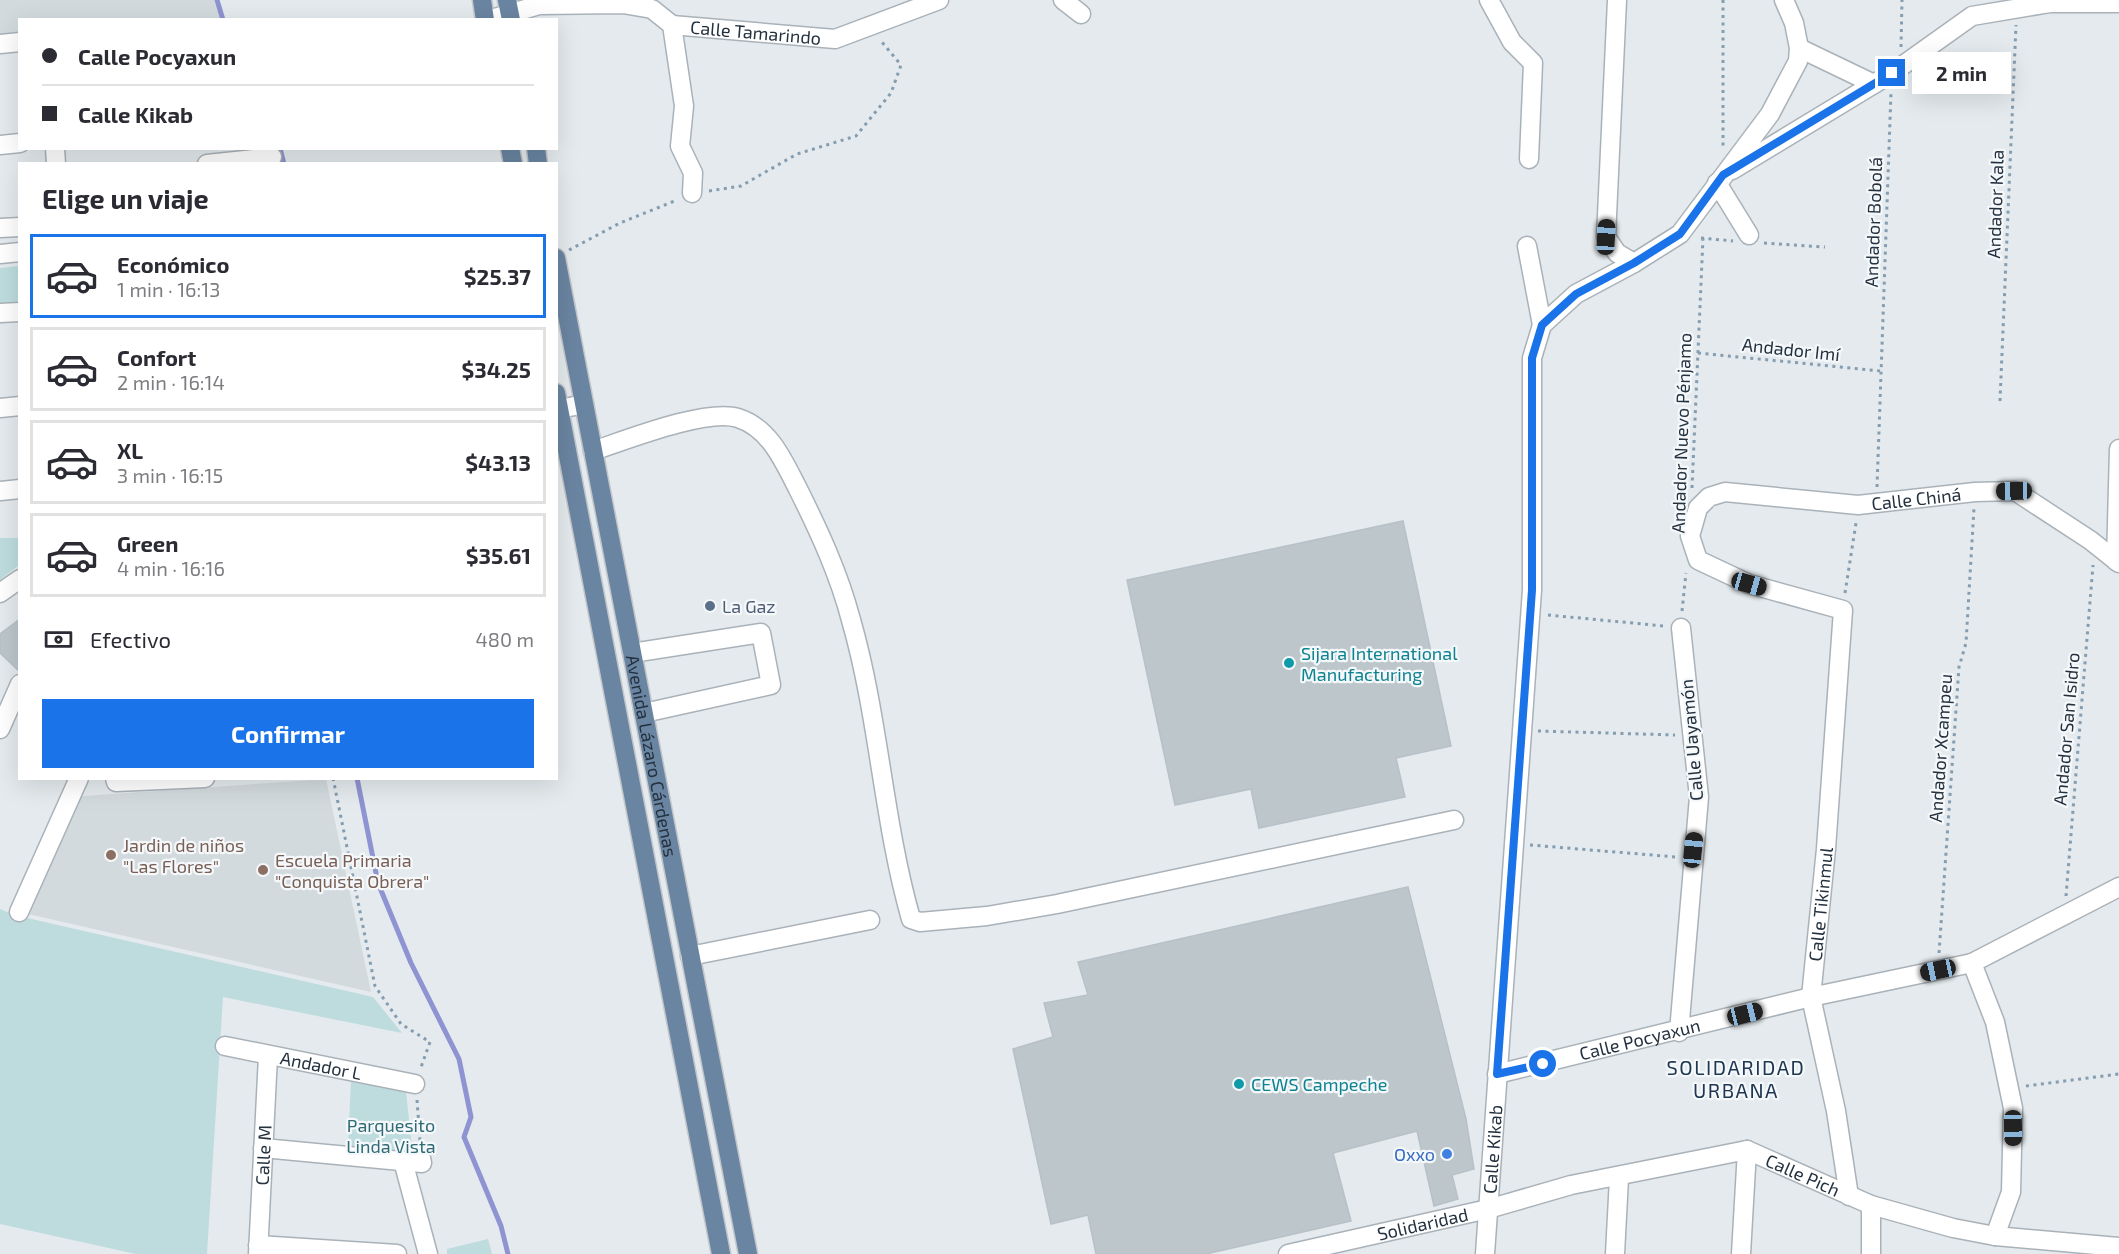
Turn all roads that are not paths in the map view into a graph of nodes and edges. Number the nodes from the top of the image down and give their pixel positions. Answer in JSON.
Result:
{"nodes":[{"id":1,"x":482,"y":0,"type":"edge"},
{"id":2,"x":939,"y":0,"type":"edge"},
{"id":3,"x":1063,"y":0,"type":"edge"},
{"id":4,"x":1490,"y":0,"type":"edge"},
{"id":5,"x":1617,"y":0,"type":"edge"},
{"id":6,"x":1784,"y":0,"type":"edge"},
{"id":7,"x":2119,"y":3,"type":"edge"},
{"id":8,"x":509,"y":11,"type":"edge"},
{"id":9,"x":1082,"y":14,"type":"dead end"},
{"id":10,"x":486,"y":18,"type":"edge"},
{"id":11,"x":492,"y":18,"type":"edge"},
{"id":12,"x":672,"y":25,"type":"junction"},
{"id":13,"x":18,"y":42,"type":"edge"},
{"id":14,"x":0,"y":44,"type":"edge"},
{"id":15,"x":1799,"y":48,"type":"junction"},
{"id":16,"x":1874,"y":84,"type":"junction"},
{"id":17,"x":18,"y":143,"type":"edge"},
{"id":18,"x":0,"y":145,"type":"edge"},
{"id":19,"x":272,"y":158,"type":"dead end"},
{"id":20,"x":1529,"y":159,"type":"dead end"},
{"id":21,"x":229,"y":162,"type":"edge"},
{"id":22,"x":1720,"y":179,"type":"junction"},
{"id":23,"x":692,"y":193,"type":"road end"},
{"id":24,"x":18,"y":227,"type":"edge"},
{"id":25,"x":0,"y":228,"type":"edge"},
{"id":26,"x":1749,"y":235,"type":"dead end"},
{"id":27,"x":1527,"y":246,"type":"dead end"},
{"id":28,"x":18,"y":252,"type":"edge"},
{"id":29,"x":0,"y":254,"type":"edge"},
{"id":30,"x":562,"y":255,"type":"edge"},
{"id":31,"x":1634,"y":263,"type":"junction"},
{"id":32,"x":18,"y":312,"type":"edge"},
{"id":33,"x":0,"y":313,"type":"edge"},
{"id":34,"x":1542,"y":325,"type":"junction"},
{"id":35,"x":558,"y":401,"type":"edge"},
{"id":36,"x":584,"y":404,"type":"junction"},
{"id":37,"x":18,"y":406,"type":"edge"},
{"id":38,"x":0,"y":408,"type":"edge"},
{"id":39,"x":2119,"y":449,"type":"edge"},
{"id":40,"x":593,"y":452,"type":"junction"},
{"id":41,"x":18,"y":489,"type":"edge"},
{"id":42,"x":0,"y":491,"type":"edge"},
{"id":43,"x":612,"y":545,"type":"junction"},
{"id":44,"x":586,"y":551,"type":"junction"},
{"id":45,"x":2117,"y":562,"type":"edge"},
{"id":46,"x":18,"y":580,"type":"edge"},
{"id":47,"x":0,"y":593,"type":"edge"},
{"id":48,"x":1843,"y":610,"type":"joint"},
{"id":49,"x":1681,"y":628,"type":"road end"},
{"id":50,"x":632,"y":653,"type":"junction"},
{"id":51,"x":18,"y":688,"type":"edge"},
{"id":52,"x":644,"y":712,"type":"junction"},
{"id":53,"x":0,"y":729,"type":"edge"},
{"id":54,"x":78,"y":780,"type":"edge"},
{"id":55,"x":1454,"y":820,"type":"dead end"},
{"id":56,"x":2119,"y":887,"type":"edge"},
{"id":57,"x":19,"y":912,"type":"dead end"},
{"id":58,"x":870,"y":920,"type":"dead end"},
{"id":59,"x":690,"y":956,"type":"junction"},
{"id":60,"x":1972,"y":963,"type":"junction"},
{"id":61,"x":1811,"y":998,"type":"junction"},
{"id":62,"x":1679,"y":1032,"type":"junction"},
{"id":63,"x":225,"y":1046,"type":"dead end"},
{"id":64,"x":268,"y":1056,"type":"junction"},
{"id":65,"x":1497,"y":1074,"type":"junction"},
{"id":66,"x":415,"y":1084,"type":"road end"},
{"id":67,"x":263,"y":1148,"type":"junction"},
{"id":68,"x":1747,"y":1150,"type":"junction"},
{"id":69,"x":1618,"y":1178,"type":"junction"},
{"id":70,"x":1849,"y":1196,"type":"junction"},
{"id":71,"x":1872,"y":1205,"type":"junction"},
{"id":72,"x":1488,"y":1209,"type":"junction"},
{"id":73,"x":1995,"y":1236,"type":"junction"},
{"id":74,"x":2119,"y":1247,"type":"edge"},
{"id":75,"x":258,"y":1249,"type":"edge"},
{"id":76,"x":397,"y":1254,"type":"edge"},
{"id":77,"x":428,"y":1254,"type":"edge"},
{"id":78,"x":721,"y":1254,"type":"edge"},
{"id":79,"x":747,"y":1254,"type":"edge"},
{"id":80,"x":1288,"y":1254,"type":"edge"},
{"id":81,"x":1485,"y":1254,"type":"edge"},
{"id":82,"x":1615,"y":1254,"type":"edge"},
{"id":83,"x":1741,"y":1254,"type":"edge"},
{"id":84,"x":1871,"y":1254,"type":"edge"}],
"edges":[{"from":1,"to":10,"type":"main road"},
{"from":2,"to":12,"type":"street","name":"Calle Tamarindo"},
{"from":3,"to":9,"type":"street"},
{"from":4,"to":20,"type":"street"},
{"from":5,"to":31,"type":"street"},
{"from":6,"to":15,"type":"street"},
{"from":7,"to":16,"type":"street"},
{"from":8,"to":11,"type":"street","name":"Calle Tamarindo"},
{"from":8,"to":12,"type":"street","name":"Calle Tamarindo"},
{"from":12,"to":23,"type":"street","name":"Calle Tamarindo"},
{"from":13,"to":14,"type":"street"},
{"from":15,"to":16,"type":"street"},
{"from":15,"to":22,"type":"street"},
{"from":16,"to":22,"type":"street"},
{"from":17,"to":18,"type":"street"},
{"from":19,"to":21,"type":"street"},
{"from":22,"to":26,"type":"street"},
{"from":22,"to":31,"type":"street"},
{"from":24,"to":25,"type":"street"},
{"from":27,"to":34,"type":"street"},
{"from":28,"to":29,"type":"street"},
{"from":30,"to":36,"type":"main road","name":"Avenida Lázaro Cárdenas"},
{"from":31,"to":34,"type":"street"},
{"from":32,"to":33,"type":"street"},
{"from":34,"to":65,"type":"street","name":"Calle Kikab"},
{"from":35,"to":36,"type":"street"},
{"from":35,"to":44,"type":"main road","name":"Avenida Lázaro Cárdenas"},
{"from":36,"to":40,"type":"main road","name":"Avenida Lázaro Cárdenas"},
{"from":37,"to":38,"type":"street"},
{"from":39,"to":45,"type":"street"},
{"from":40,"to":43,"type":"main road","name":"Avenida Lázaro Cárdenas"},
{"from":40,"to":55,"type":"street"},
{"from":41,"to":42,"type":"street"},
{"from":43,"to":44,"type":"street"},
{"from":43,"to":50,"type":"main road","name":"Avenida Lázaro Cárdenas"},
{"from":44,"to":78,"type":"main road","name":"Avenida Lázaro Cárdenas"},
{"from":45,"to":48,"type":"street","name":"Calle Chiná"},
{"from":46,"to":47,"type":"street"},
{"from":48,"to":61,"type":"street","name":"Calle Tikinmul"},
{"from":49,"to":62,"type":"street","name":"Calle Uayamón"},
{"from":50,"to":52,"type":"main road","name":"Avenida Lázaro Cárdenas"},
{"from":50,"to":52,"type":"street"},
{"from":51,"to":53,"type":"street"},
{"from":52,"to":59,"type":"main road","name":"Avenida Lázaro Cárdenas"},
{"from":54,"to":57,"type":"street"},
{"from":56,"to":60,"type":"street","name":"Calle Pocyaxun"},
{"from":58,"to":59,"type":"street"},
{"from":59,"to":79,"type":"main road","name":"Avenida Lázaro Cárdenas"},
{"from":60,"to":61,"type":"street","name":"Calle Pocyaxun"},
{"from":60,"to":73,"type":"street"},
{"from":61,"to":62,"type":"street","name":"Calle Pocyaxun"},
{"from":61,"to":70,"type":"street","name":"Calle Tikinmul"},
{"from":62,"to":65,"type":"street","name":"Calle Pocyaxun"},
{"from":63,"to":64,"type":"street","name":"Andador L"},
{"from":64,"to":66,"type":"street","name":"Andador L"},
{"from":64,"to":67,"type":"street","name":"Calle M"},
{"from":65,"to":72,"type":"street","name":"Calle Kikab"},
{"from":67,"to":75,"type":"street","name":"Calle M"},
{"from":67,"to":77,"type":"street"},
{"from":68,"to":69,"type":"street","name":"Calle Pich"},
{"from":68,"to":70,"type":"street","name":"Calle Pich"},
{"from":68,"to":83,"type":"street"},
{"from":69,"to":72,"type":"street","name":"Calle Pich"},
{"from":69,"to":82,"type":"street"},
{"from":70,"to":71,"type":"street","name":"Calle Pich"},
{"from":71,"to":73,"type":"street","name":"Calle Pich"},
{"from":71,"to":84,"type":"street"},
{"from":72,"to":80,"type":"street","name":"Solidaridad"},
{"from":72,"to":81,"type":"street","name":"Calle Kikab"},
{"from":73,"to":74,"type":"street","name":"Calle Pich"},
{"from":75,"to":76,"type":"street"}]}
